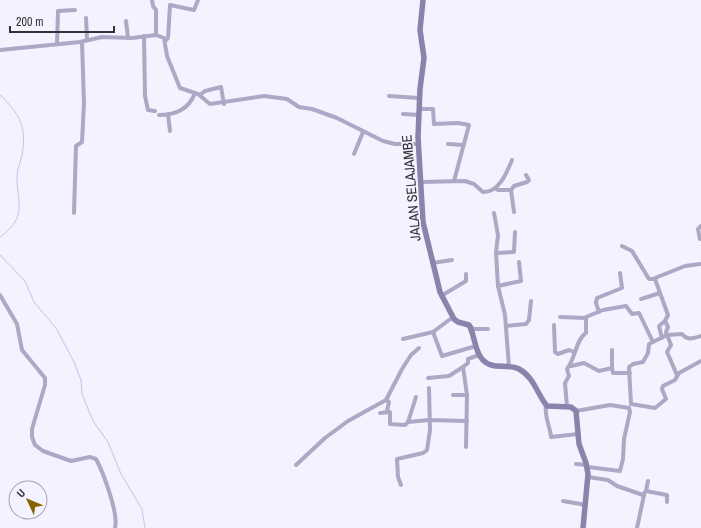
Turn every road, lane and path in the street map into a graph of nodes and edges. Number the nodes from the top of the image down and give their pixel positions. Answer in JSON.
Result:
{"nodes":[{"id":1,"x":152,"y":0,"type":"edge"},
{"id":2,"x":198,"y":0,"type":"edge"},
{"id":3,"x":423,"y":0,"type":"edge"},
{"id":4,"x":75,"y":10,"type":"dead end"},
{"id":5,"x":86,"y":18,"type":"dead end"},
{"id":6,"x":126,"y":21,"type":"dead end"},
{"id":7,"x":156,"y":35,"type":"junction"},
{"id":8,"x":144,"y":36,"type":"junction"},
{"id":9,"x":128,"y":38,"type":"junction"},
{"id":10,"x":84,"y":41,"type":"junction"},
{"id":11,"x":165,"y":41,"type":"junction"},
{"id":12,"x":57,"y":44,"type":"junction"},
{"id":13,"x":0,"y":50,"type":"edge"},
{"id":14,"x":195,"y":93,"type":"junction"},
{"id":15,"x":200,"y":95,"type":"junction"},
{"id":16,"x":389,"y":96,"type":"dead end"},
{"id":17,"x":420,"y":98,"type":"junction"},
{"id":18,"x":224,"y":104,"type":"junction"},
{"id":19,"x":419,"y":112,"type":"junction"},
{"id":20,"x":168,"y":114,"type":"junction"},
{"id":21,"x":404,"y":114,"type":"dead end"},
{"id":22,"x":170,"y":131,"type":"dead end"},
{"id":23,"x":363,"y":132,"type":"junction"},
{"id":24,"x":418,"y":144,"type":"junction"},
{"id":25,"x":448,"y":144,"type":"dead end"},
{"id":26,"x":463,"y":145,"type":"junction"},
{"id":27,"x":354,"y":154,"type":"dead end"},
{"id":28,"x":512,"y":160,"type":"dead end"},
{"id":29,"x":526,"y":176,"type":"dead end"},
{"id":30,"x":454,"y":181,"type":"junction"},
{"id":31,"x":421,"y":182,"type":"junction"},
{"id":32,"x":495,"y":188,"type":"junction"},
{"id":33,"x":511,"y":190,"type":"junction"},
{"id":34,"x":514,"y":212,"type":"dead end"},
{"id":35,"x":74,"y":213,"type":"dead end"},
{"id":36,"x":494,"y":213,"type":"dead end"},
{"id":37,"x":701,"y":226,"type":"edge"},
{"id":38,"x":515,"y":232,"type":"dead end"},
{"id":39,"x":700,"y":239,"type":"dead end"},
{"id":40,"x":622,"y":246,"type":"dead end"},
{"id":41,"x":496,"y":253,"type":"junction"},
{"id":42,"x":452,"y":260,"type":"dead end"},
{"id":43,"x":519,"y":262,"type":"dead end"},
{"id":44,"x":432,"y":263,"type":"junction"},
{"id":45,"x":701,"y":263,"type":"edge"},
{"id":46,"x":701,"y":270,"type":"edge"},
{"id":47,"x":620,"y":273,"type":"dead end"},
{"id":48,"x":466,"y":274,"type":"dead end"},
{"id":49,"x":655,"y":278,"type":"junction"},
{"id":50,"x":498,"y":286,"type":"junction"},
{"id":51,"x":660,"y":293,"type":"junction"},
{"id":52,"x":0,"y":295,"type":"edge"},
{"id":53,"x":441,"y":296,"type":"junction"},
{"id":54,"x":640,"y":298,"type":"dead end"},
{"id":55,"x":531,"y":301,"type":"dead end"},
{"id":56,"x":599,"y":312,"type":"junction"},
{"id":57,"x":560,"y":316,"type":"dead end"},
{"id":58,"x":453,"y":317,"type":"junction"},
{"id":59,"x":585,"y":318,"type":"junction"},
{"id":60,"x":665,"y":321,"type":"junction"},
{"id":61,"x":554,"y":325,"type":"dead end"},
{"id":62,"x":470,"y":326,"type":"junction"},
{"id":63,"x":506,"y":326,"type":"junction"},
{"id":64,"x":488,"y":329,"type":"dead end"},
{"id":65,"x":433,"y":332,"type":"junction"},
{"id":66,"x":667,"y":335,"type":"junction"},
{"id":67,"x":701,"y":336,"type":"edge"},
{"id":68,"x":403,"y":338,"type":"dead end"},
{"id":69,"x":662,"y":338,"type":"junction"},
{"id":70,"x":653,"y":342,"type":"junction"},
{"id":71,"x":476,"y":346,"type":"junction"},
{"id":72,"x":419,"y":348,"type":"dead end"},
{"id":73,"x":612,"y":350,"type":"dead end"},
{"id":74,"x":574,"y":352,"type":"junction"},
{"id":75,"x":479,"y":354,"type":"junction"},
{"id":76,"x":701,"y":361,"type":"edge"},
{"id":77,"x":571,"y":366,"type":"junction"},
{"id":78,"x":463,"y":367,"type":"junction"},
{"id":79,"x":509,"y":367,"type":"junction"},
{"id":80,"x":612,"y":368,"type":"junction"},
{"id":81,"x":630,"y":373,"type":"junction"},
{"id":82,"x":677,"y":375,"type":"junction"},
{"id":83,"x":428,"y":378,"type":"dead end"},
{"id":84,"x":429,"y":388,"type":"dead end"},
{"id":85,"x":453,"y":395,"type":"dead end"},
{"id":86,"x":467,"y":395,"type":"junction"},
{"id":87,"x":416,"y":397,"type":"dead end"},
{"id":88,"x":386,"y":400,"type":"junction"},
{"id":89,"x":546,"y":405,"type":"junction"},
{"id":90,"x":630,"y":406,"type":"junction"},
{"id":91,"x":567,"y":407,"type":"junction"},
{"id":92,"x":387,"y":411,"type":"junction"},
{"id":93,"x":576,"y":411,"type":"junction"},
{"id":94,"x":380,"y":413,"type":"dead end"},
{"id":95,"x":429,"y":420,"type":"junction"},
{"id":96,"x":467,"y":421,"type":"junction"},
{"id":97,"x":408,"y":422,"type":"junction"},
{"id":98,"x":578,"y":434,"type":"junction"},
{"id":99,"x":466,"y":447,"type":"dead end"},
{"id":100,"x":576,"y":464,"type":"dead end"},
{"id":101,"x":296,"y":465,"type":"dead end"},
{"id":102,"x":587,"y":466,"type":"junction"},
{"id":103,"x":588,"y":477,"type":"junction"},
{"id":104,"x":648,"y":481,"type":"dead end"},
{"id":105,"x":401,"y":485,"type":"dead end"},
{"id":106,"x":645,"y":493,"type":"junction"},
{"id":107,"x":563,"y":501,"type":"dead end"},
{"id":108,"x":667,"y":502,"type":"dead end"},
{"id":109,"x":586,"y":505,"type":"junction"},
{"id":110,"x":115,"y":528,"type":"edge"},
{"id":111,"x":583,"y":528,"type":"edge"},
{"id":112,"x":637,"y":528,"type":"edge"}],
"edges":[{"from":1,"to":7,"type":"street"},
{"from":2,"to":11,"type":"street"},
{"from":3,"to":17,"type":"street","name":"JALAN SELAJAMBE"},
{"from":4,"to":12,"type":"street"},
{"from":5,"to":10,"type":"street"},
{"from":6,"to":9,"type":"street"},
{"from":7,"to":8,"type":"street"},
{"from":7,"to":11,"type":"street"},
{"from":8,"to":9,"type":"street"},
{"from":8,"to":20,"type":"street"},
{"from":9,"to":10,"type":"street"},
{"from":10,"to":12,"type":"street"},
{"from":10,"to":35,"type":"street"},
{"from":11,"to":14,"type":"street"},
{"from":12,"to":13,"type":"street"},
{"from":14,"to":15,"type":"street"},
{"from":14,"to":20,"type":"street"},
{"from":15,"to":18,"type":"street"},
{"from":15,"to":18,"type":"street"},
{"from":16,"to":17,"type":"street"},
{"from":17,"to":19,"type":"street","name":"JALAN SELAJAMBE"},
{"from":18,"to":23,"type":"street"},
{"from":19,"to":21,"type":"street"},
{"from":19,"to":24,"type":"street","name":"JALAN SELAJAMBE"},
{"from":19,"to":26,"type":"street"},
{"from":20,"to":22,"type":"street"},
{"from":23,"to":24,"type":"street"},
{"from":23,"to":27,"type":"street"},
{"from":24,"to":31,"type":"street","name":"JALAN SELAJAMBE"},
{"from":25,"to":26,"type":"street"},
{"from":26,"to":30,"type":"street"},
{"from":28,"to":32,"type":"street"},
{"from":29,"to":33,"type":"street"},
{"from":30,"to":31,"type":"street"},
{"from":30,"to":32,"type":"street"},
{"from":31,"to":44,"type":"street","name":"JALAN SELAJAMBE"},
{"from":32,"to":33,"type":"street"},
{"from":33,"to":34,"type":"street"},
{"from":36,"to":41,"type":"street"},
{"from":37,"to":39,"type":"street"},
{"from":38,"to":41,"type":"street"},
{"from":40,"to":49,"type":"street"},
{"from":41,"to":50,"type":"street"},
{"from":42,"to":44,"type":"street"},
{"from":43,"to":50,"type":"street"},
{"from":44,"to":53,"type":"street","name":"JALAN SELAJAMBE"},
{"from":45,"to":46,"type":"street"},
{"from":45,"to":49,"type":"street"},
{"from":47,"to":56,"type":"street"},
{"from":48,"to":53,"type":"street"},
{"from":49,"to":51,"type":"street"},
{"from":50,"to":63,"type":"street"},
{"from":51,"to":54,"type":"street"},
{"from":51,"to":60,"type":"street"},
{"from":52,"to":110,"type":"street"},
{"from":53,"to":58,"type":"street","name":"JALAN SELAJAMBE"},
{"from":55,"to":63,"type":"street"},
{"from":56,"to":59,"type":"street"},
{"from":56,"to":70,"type":"street"},
{"from":57,"to":59,"type":"street"},
{"from":58,"to":62,"type":"street"},
{"from":58,"to":65,"type":"street"},
{"from":59,"to":74,"type":"street"},
{"from":60,"to":66,"type":"street"},
{"from":60,"to":69,"type":"street"},
{"from":61,"to":74,"type":"street"},
{"from":62,"to":64,"type":"street"},
{"from":62,"to":71,"type":"street"},
{"from":63,"to":79,"type":"street"},
{"from":65,"to":68,"type":"street"},
{"from":65,"to":71,"type":"street"},
{"from":66,"to":67,"type":"street"},
{"from":66,"to":69,"type":"street"},
{"from":66,"to":82,"type":"street"},
{"from":69,"to":70,"type":"street"},
{"from":70,"to":81,"type":"street"},
{"from":71,"to":75,"type":"street"},
{"from":72,"to":88,"type":"street"},
{"from":73,"to":80,"type":"street"},
{"from":74,"to":77,"type":"street"},
{"from":75,"to":78,"type":"street"},
{"from":75,"to":79,"type":"street"},
{"from":76,"to":82,"type":"street"},
{"from":77,"to":80,"type":"street"},
{"from":77,"to":91,"type":"street"},
{"from":78,"to":83,"type":"street"},
{"from":78,"to":86,"type":"street"},
{"from":79,"to":89,"type":"street"},
{"from":80,"to":81,"type":"street"},
{"from":81,"to":90,"type":"street"},
{"from":82,"to":90,"type":"street"},
{"from":84,"to":95,"type":"street"},
{"from":85,"to":86,"type":"street"},
{"from":86,"to":96,"type":"street"},
{"from":87,"to":97,"type":"street"},
{"from":88,"to":92,"type":"street"},
{"from":88,"to":101,"type":"street"},
{"from":89,"to":91,"type":"street"},
{"from":89,"to":98,"type":"street"},
{"from":90,"to":93,"type":"street"},
{"from":90,"to":102,"type":"street"},
{"from":91,"to":93,"type":"street"},
{"from":92,"to":94,"type":"street"},
{"from":92,"to":97,"type":"street"},
{"from":93,"to":98,"type":"street"},
{"from":95,"to":96,"type":"street"},
{"from":95,"to":97,"type":"street"},
{"from":95,"to":105,"type":"street"},
{"from":96,"to":99,"type":"street"},
{"from":98,"to":102,"type":"street"},
{"from":100,"to":102,"type":"street"},
{"from":102,"to":103,"type":"street"},
{"from":103,"to":106,"type":"street"},
{"from":103,"to":109,"type":"street"},
{"from":104,"to":106,"type":"street"},
{"from":106,"to":108,"type":"street"},
{"from":106,"to":112,"type":"street"},
{"from":107,"to":109,"type":"street"},
{"from":109,"to":111,"type":"street"}]}
